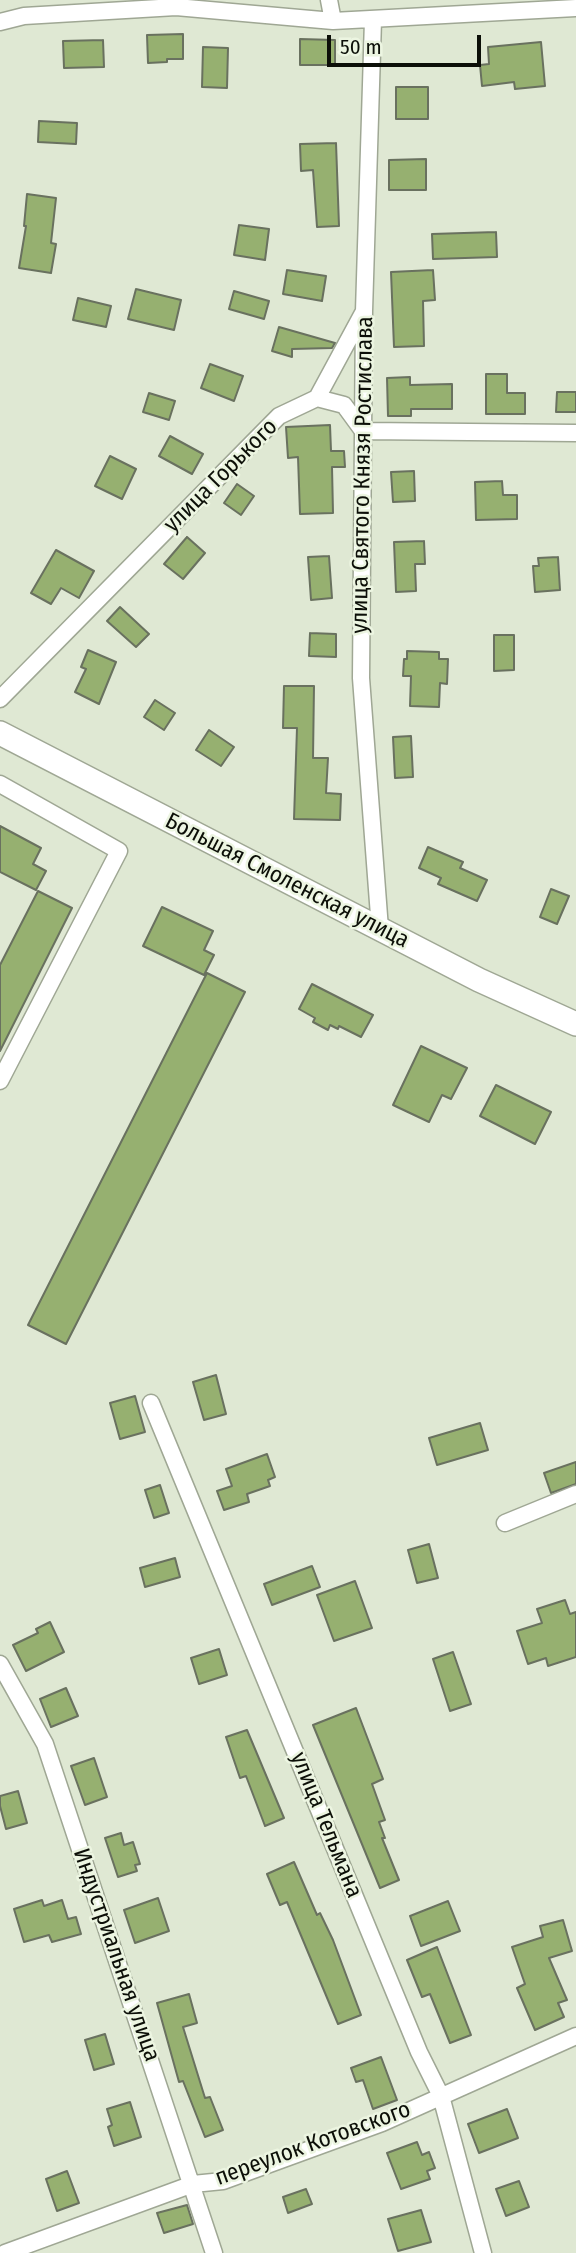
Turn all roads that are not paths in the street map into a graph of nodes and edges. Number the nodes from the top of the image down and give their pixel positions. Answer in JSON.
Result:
{"nodes":[{"id":1,"x":329,"y":0,"type":"edge"},
{"id":2,"x":576,"y":8,"type":"edge"},
{"id":3,"x":373,"y":20,"type":"junction"},
{"id":4,"x":333,"y":21,"type":"junction"},
{"id":5,"x":0,"y":22,"type":"edge"},
{"id":6,"x":364,"y":311,"type":"junction"},
{"id":7,"x":317,"y":398,"type":"junction"},
{"id":8,"x":363,"y":431,"type":"junction"},
{"id":9,"x":576,"y":433,"type":"edge"},
{"id":10,"x":0,"y":699,"type":"edge"},
{"id":11,"x":0,"y":733,"type":"edge"},
{"id":12,"x":0,"y":784,"type":"edge"},
{"id":13,"x":380,"y":929,"type":"junction"},
{"id":14,"x":576,"y":1024,"type":"edge"},
{"id":15,"x":0,"y":1081,"type":"edge"},
{"id":16,"x":151,"y":1403,"type":"dead end"},
{"id":17,"x":576,"y":1494,"type":"edge"},
{"id":18,"x":505,"y":1523,"type":"dead end"},
{"id":19,"x":0,"y":1664,"type":"edge"},
{"id":20,"x":576,"y":2036,"type":"edge"},
{"id":21,"x":440,"y":2096,"type":"junction"},
{"id":22,"x":193,"y":2184,"type":"junction"},
{"id":23,"x":5,"y":2253,"type":"edge"},
{"id":24,"x":214,"y":2253,"type":"edge"},
{"id":25,"x":483,"y":2253,"type":"edge"}],
"edges":[{"from":1,"to":4,"type":"street"},
{"from":2,"to":3,"type":"street"},
{"from":3,"to":4,"type":"street"},
{"from":3,"to":6,"type":"street","name":"улица Святого Князя Ростислава"},
{"from":4,"to":5,"type":"street"},
{"from":6,"to":7,"type":"street"},
{"from":6,"to":8,"type":"street","name":"улица Святого Князя Ростислава"},
{"from":7,"to":8,"type":"street"},
{"from":7,"to":10,"type":"street","name":"улица Горького"},
{"from":8,"to":9,"type":"street"},
{"from":8,"to":13,"type":"street","name":"улица Святого Князя Ростислава"},
{"from":11,"to":13,"type":"main road","name":"Большая Смоленская улица"},
{"from":12,"to":15,"type":"street"},
{"from":13,"to":14,"type":"main road","name":"Большая Смоленская улица"},
{"from":16,"to":21,"type":"street","name":"улица Тельмана"},
{"from":17,"to":18,"type":"street"},
{"from":19,"to":22,"type":"street","name":"Индустриальная улица"},
{"from":20,"to":21,"type":"street","name":"переулок Котовского"},
{"from":21,"to":22,"type":"street","name":"переулок Котовского"},
{"from":21,"to":25,"type":"street","name":"улица Тельмана"},
{"from":22,"to":23,"type":"street","name":"переулок Котовского"},
{"from":22,"to":24,"type":"street","name":"Индустриальная улица"}]}
